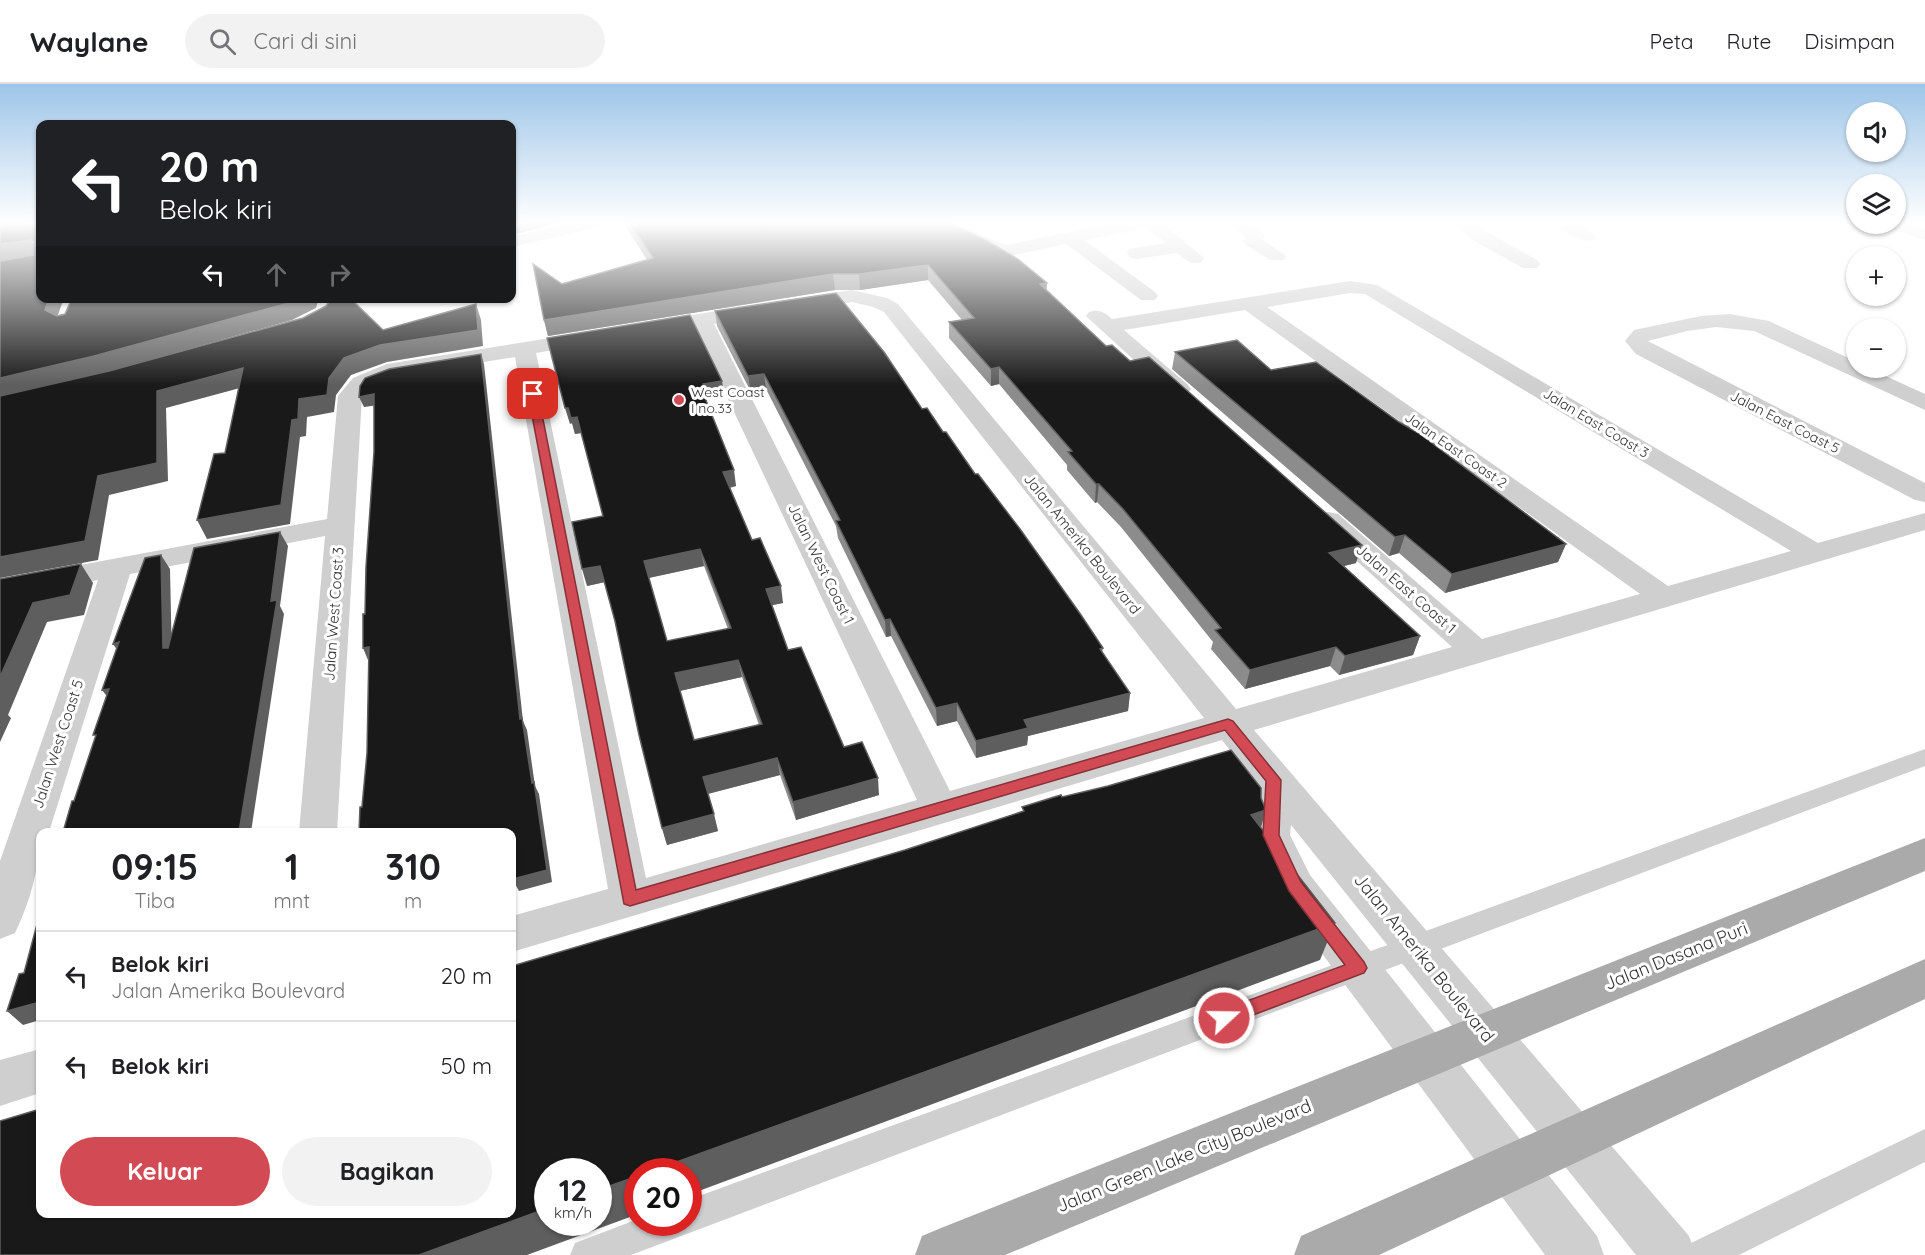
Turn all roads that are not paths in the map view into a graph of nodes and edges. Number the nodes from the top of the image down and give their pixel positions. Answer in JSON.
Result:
{"nodes":[{"id":1,"x":1122,"y":277,"type":"edge"},
{"id":2,"x":1148,"y":296,"type":"dead end"},
{"id":3,"x":1248,"y":303,"type":"junction"},
{"id":4,"x":595,"y":318,"type":"edge"},
{"id":5,"x":701,"y":319,"type":"junction"},
{"id":6,"x":524,"y":348,"type":"junction"},
{"id":7,"x":454,"y":359,"type":"junction"},
{"id":8,"x":1195,"y":403,"type":"edge"},
{"id":9,"x":1925,"y":404,"type":"edge"},
{"id":10,"x":1925,"y":494,"type":"edge"},
{"id":11,"x":1310,"y":504,"type":"edge"},
{"id":12,"x":1925,"y":521,"type":"edge"},
{"id":13,"x":340,"y":525,"type":"junction"},
{"id":14,"x":1815,"y":553,"type":"junction"},
{"id":15,"x":117,"y":567,"type":"junction"},
{"id":16,"x":0,"y":589,"type":"edge"},
{"id":17,"x":1664,"y":597,"type":"junction"},
{"id":18,"x":1477,"y":652,"type":"junction"},
{"id":19,"x":1228,"y":724,"type":"junction"},
{"id":20,"x":1925,"y":757,"type":"edge"},
{"id":21,"x":1274,"y":780,"type":"junction"},
{"id":22,"x":940,"y":808,"type":"junction"},
{"id":23,"x":318,"y":828,"type":"edge"},
{"id":24,"x":1925,"y":854,"type":"edge"},
{"id":25,"x":630,"y":899,"type":"junction"},
{"id":26,"x":0,"y":921,"type":"edge"},
{"id":27,"x":516,"y":933,"type":"edge"},
{"id":28,"x":1415,"y":947,"type":"junction"},
{"id":29,"x":1358,"y":968,"type":"junction"},
{"id":30,"x":1925,"y":978,"type":"edge"},
{"id":31,"x":1486,"y":1033,"type":"junction"},
{"id":32,"x":1427,"y":1056,"type":"junction"},
{"id":33,"x":36,"y":1072,"type":"edge"},
{"id":34,"x":0,"y":1083,"type":"edge"},
{"id":35,"x":1573,"y":1138,"type":"junction"},
{"id":36,"x":1925,"y":1145,"type":"edge"},
{"id":37,"x":1511,"y":1167,"type":"junction"},
{"id":38,"x":702,"y":1212,"type":"edge"},
{"id":39,"x":637,"y":1236,"type":"edge"},
{"id":40,"x":587,"y":1255,"type":"edge"},
{"id":41,"x":941,"y":1255,"type":"edge"},
{"id":42,"x":1320,"y":1255,"type":"edge"},
{"id":43,"x":1578,"y":1255,"type":"edge"},
{"id":44,"x":1670,"y":1255,"type":"edge"},
{"id":45,"x":1703,"y":1255,"type":"edge"}],
"edges":[{"from":1,"to":2,"type":"street"},
{"from":3,"to":8,"type":"street"},
{"from":3,"to":14,"type":"street","name":"Jalan East Coast 3"},
{"from":3,"to":17,"type":"street","name":"Jalan East Coast 2"},
{"from":4,"to":7,"type":"street"},
{"from":5,"to":6,"type":"street"},
{"from":5,"to":19,"type":"street","name":"Jalan Amerika Boulevard"},
{"from":5,"to":22,"type":"street","name":"Jalan West Coast 1"},
{"from":6,"to":7,"type":"street"},
{"from":6,"to":25,"type":"street"},
{"from":7,"to":13,"type":"street","name":"Jalan West Coast 3"},
{"from":9,"to":10,"type":"street","name":"Jalan East Coast 5"},
{"from":11,"to":18,"type":"street","name":"Jalan East Coast 1"},
{"from":12,"to":14,"type":"street"},
{"from":13,"to":15,"type":"street"},
{"from":13,"to":23,"type":"street","name":"Jalan West Coast 3"},
{"from":14,"to":17,"type":"street"},
{"from":15,"to":16,"type":"street"},
{"from":15,"to":26,"type":"street","name":"Jalan West Coast 5"},
{"from":17,"to":18,"type":"street"},
{"from":18,"to":19,"type":"street"},
{"from":19,"to":21,"type":"street","name":"Jalan Amerika Boulevard"},
{"from":19,"to":22,"type":"street"},
{"from":20,"to":28,"type":"lane"},
{"from":21,"to":28,"type":"street","name":"Jalan Amerika Boulevard"},
{"from":21,"to":29,"type":"street"},
{"from":22,"to":25,"type":"street"},
{"from":24,"to":31,"type":"main road","name":"Jalan Dasana Puri"},
{"from":25,"to":27,"type":"street"},
{"from":28,"to":29,"type":"lane"},
{"from":28,"to":31,"type":"street","name":"Jalan Amerika Boulevard"},
{"from":29,"to":32,"type":"street"},
{"from":29,"to":38,"type":"lane"},
{"from":30,"to":35,"type":"main road"},
{"from":31,"to":32,"type":"main road","name":"Jalan Dasana Puri"},
{"from":31,"to":35,"type":"street","name":"Jalan Amerika Boulevard"},
{"from":32,"to":37,"type":"street"},
{"from":32,"to":41,"type":"main road","name":"Jalan Green Lake City Boulevard"},
{"from":33,"to":34,"type":"street"},
{"from":35,"to":37,"type":"main road"},
{"from":35,"to":44,"type":"street","name":"Jalan Amerika Boulevard"},
{"from":36,"to":45,"type":"lane"},
{"from":37,"to":42,"type":"main road"},
{"from":37,"to":43,"type":"street"},
{"from":39,"to":40,"type":"lane"}]}
